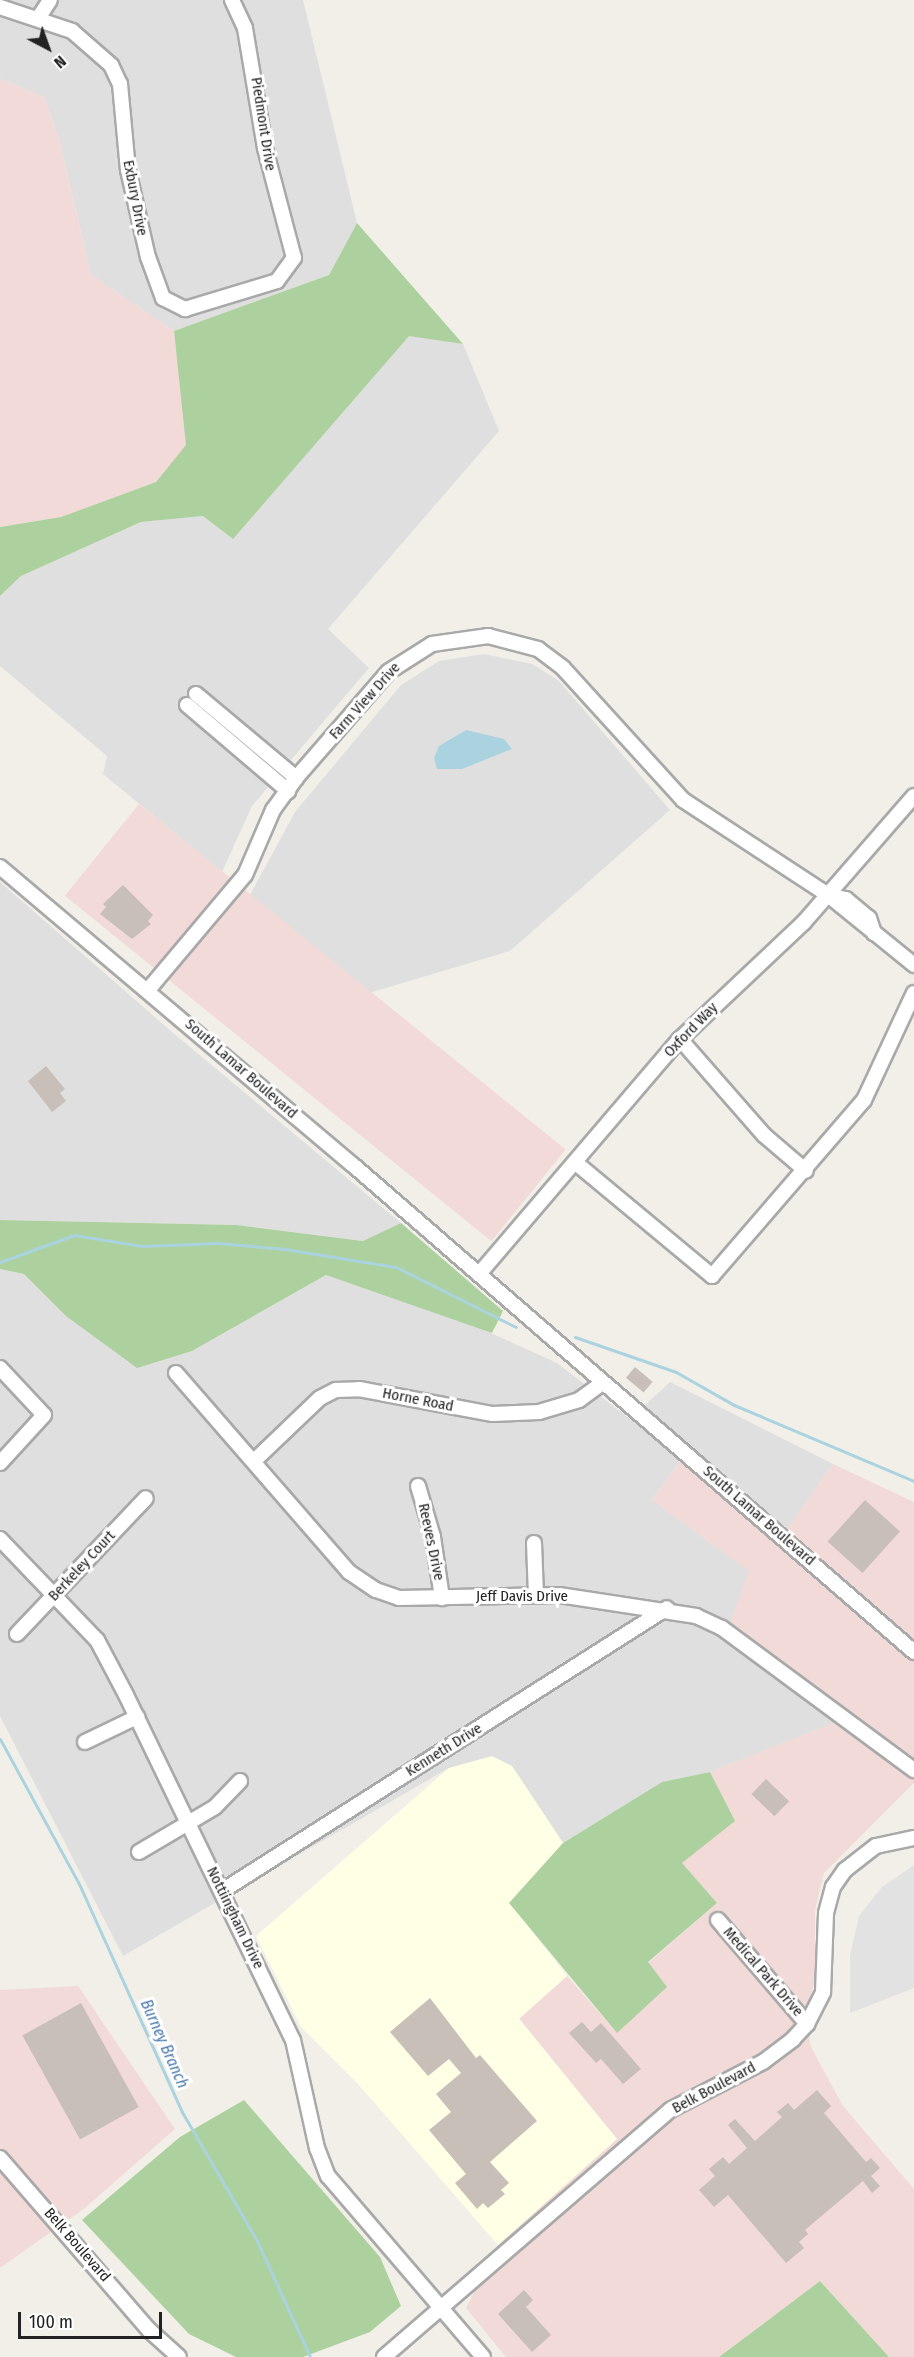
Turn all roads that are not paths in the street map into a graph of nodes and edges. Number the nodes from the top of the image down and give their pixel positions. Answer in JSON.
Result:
{"nodes":[{"id":1,"x":50,"y":0,"type":"edge"},
{"id":2,"x":232,"y":0,"type":"edge"},
{"id":3,"x":0,"y":7,"type":"edge"},
{"id":4,"x":39,"y":17,"type":"junction"},
{"id":5,"x":293,"y":249,"type":"joint"},
{"id":6,"x":196,"y":694,"type":"dead end"},
{"id":7,"x":187,"y":705,"type":"dead end"},
{"id":8,"x":296,"y":778,"type":"junction"},
{"id":9,"x":288,"y":791,"type":"junction"},
{"id":10,"x":914,"y":796,"type":"edge"},
{"id":11,"x":0,"y":867,"type":"edge"},
{"id":12,"x":828,"y":895,"type":"junction"},
{"id":13,"x":914,"y":965,"type":"edge"},
{"id":14,"x":148,"y":990,"type":"junction"},
{"id":15,"x":914,"y":993,"type":"edge"},
{"id":16,"x":680,"y":1039,"type":"junction"},
{"id":17,"x":576,"y":1163,"type":"junction"},
{"id":18,"x":806,"y":1171,"type":"junction"},
{"id":19,"x":479,"y":1274,"type":"junction"},
{"id":20,"x":0,"y":1368,"type":"edge"},
{"id":21,"x":176,"y":1374,"type":"dead end"},
{"id":22,"x":602,"y":1383,"type":"junction"},
{"id":23,"x":254,"y":1461,"type":"junction"},
{"id":24,"x":0,"y":1463,"type":"edge"},
{"id":25,"x":418,"y":1486,"type":"dead end"},
{"id":26,"x":147,"y":1498,"type":"dead end"},
{"id":27,"x":0,"y":1539,"type":"edge"},
{"id":28,"x":534,"y":1543,"type":"dead end"},
{"id":29,"x":56,"y":1594,"type":"junction"},
{"id":30,"x":536,"y":1595,"type":"junction"},
{"id":31,"x":442,"y":1598,"type":"junction"},
{"id":32,"x":667,"y":1608,"type":"junction"},
{"id":33,"x":18,"y":1634,"type":"dead end"},
{"id":34,"x":914,"y":1652,"type":"edge"},
{"id":35,"x":137,"y":1717,"type":"junction"},
{"id":36,"x":85,"y":1742,"type":"dead end"},
{"id":37,"x":914,"y":1770,"type":"edge"},
{"id":38,"x":240,"y":1781,"type":"dead end"},
{"id":39,"x":189,"y":1824,"type":"junction"},
{"id":40,"x":914,"y":1838,"type":"edge"},
{"id":41,"x":139,"y":1852,"type":"dead end"},
{"id":42,"x":222,"y":1891,"type":"junction"},
{"id":43,"x":718,"y":1920,"type":"dead end"},
{"id":44,"x":807,"y":2024,"type":"junction"},
{"id":45,"x":0,"y":2158,"type":"edge"},
{"id":46,"x":442,"y":2308,"type":"junction"},
{"id":47,"x":179,"y":2357,"type":"edge"},
{"id":48,"x":384,"y":2357,"type":"edge"},
{"id":49,"x":483,"y":2357,"type":"edge"}],
"edges":[{"from":1,"to":4,"type":"street"},
{"from":2,"to":5,"type":"street","name":"Piedmont Drive"},
{"from":3,"to":4,"type":"street","name":"Exbury Drive"},
{"from":4,"to":5,"type":"street","name":"Exbury Drive"},
{"from":6,"to":8,"type":"street"},
{"from":7,"to":9,"type":"street"},
{"from":8,"to":9,"type":"street","name":"Farm View Drive"},
{"from":8,"to":12,"type":"street","name":"Farm View Drive"},
{"from":9,"to":14,"type":"street","name":"Farm View Drive"},
{"from":10,"to":12,"type":"street","name":"Oxford Way"},
{"from":11,"to":14,"type":"street","name":"South Lamar Boulevard"},
{"from":12,"to":13,"type":"street","name":"Farm View Drive"},
{"from":12,"to":16,"type":"street","name":"Oxford Way"},
{"from":14,"to":19,"type":"street","name":"South Lamar Boulevard"},
{"from":15,"to":18,"type":"street"},
{"from":16,"to":17,"type":"street","name":"Oxford Way"},
{"from":16,"to":18,"type":"street"},
{"from":17,"to":18,"type":"street"},
{"from":17,"to":19,"type":"street","name":"Oxford Way"},
{"from":19,"to":22,"type":"street","name":"South Lamar Boulevard"},
{"from":20,"to":24,"type":"street"},
{"from":21,"to":23,"type":"street","name":"Jeff Davis Drive"},
{"from":22,"to":23,"type":"street","name":"Horne Road"},
{"from":22,"to":34,"type":"street","name":"South Lamar Boulevard"},
{"from":23,"to":31,"type":"street","name":"Jeff Davis Drive"},
{"from":25,"to":31,"type":"street","name":"Reeves Drive"},
{"from":26,"to":29,"type":"street","name":"Berkeley Court"},
{"from":27,"to":29,"type":"street","name":"Nottiingham Drive"},
{"from":28,"to":30,"type":"street"},
{"from":29,"to":33,"type":"street","name":"Berkeley Court"},
{"from":29,"to":35,"type":"street","name":"Nottiingham Drive"},
{"from":30,"to":31,"type":"street","name":"Jeff Davis Drive"},
{"from":30,"to":32,"type":"street","name":"Jeff Davis Drive"},
{"from":32,"to":37,"type":"street","name":"Jeff Davis Drive"},
{"from":32,"to":42,"type":"street","name":"Kenneth Drive"},
{"from":35,"to":36,"type":"street"},
{"from":35,"to":39,"type":"street","name":"Nottiingham Drive"},
{"from":38,"to":39,"type":"street"},
{"from":39,"to":41,"type":"street"},
{"from":39,"to":42,"type":"street","name":"Nottiingham Drive"},
{"from":40,"to":44,"type":"street","name":"Belk Boulevard"},
{"from":42,"to":46,"type":"street","name":"Nottiingham Drive"},
{"from":43,"to":44,"type":"street","name":"Medical Park Drive"},
{"from":44,"to":46,"type":"street","name":"Belk Boulevard"},
{"from":45,"to":47,"type":"street","name":"Belk Boulevard"},
{"from":46,"to":48,"type":"street","name":"Belk Boulevard"},
{"from":46,"to":49,"type":"street","name":"Nottiingham Drive"}]}
